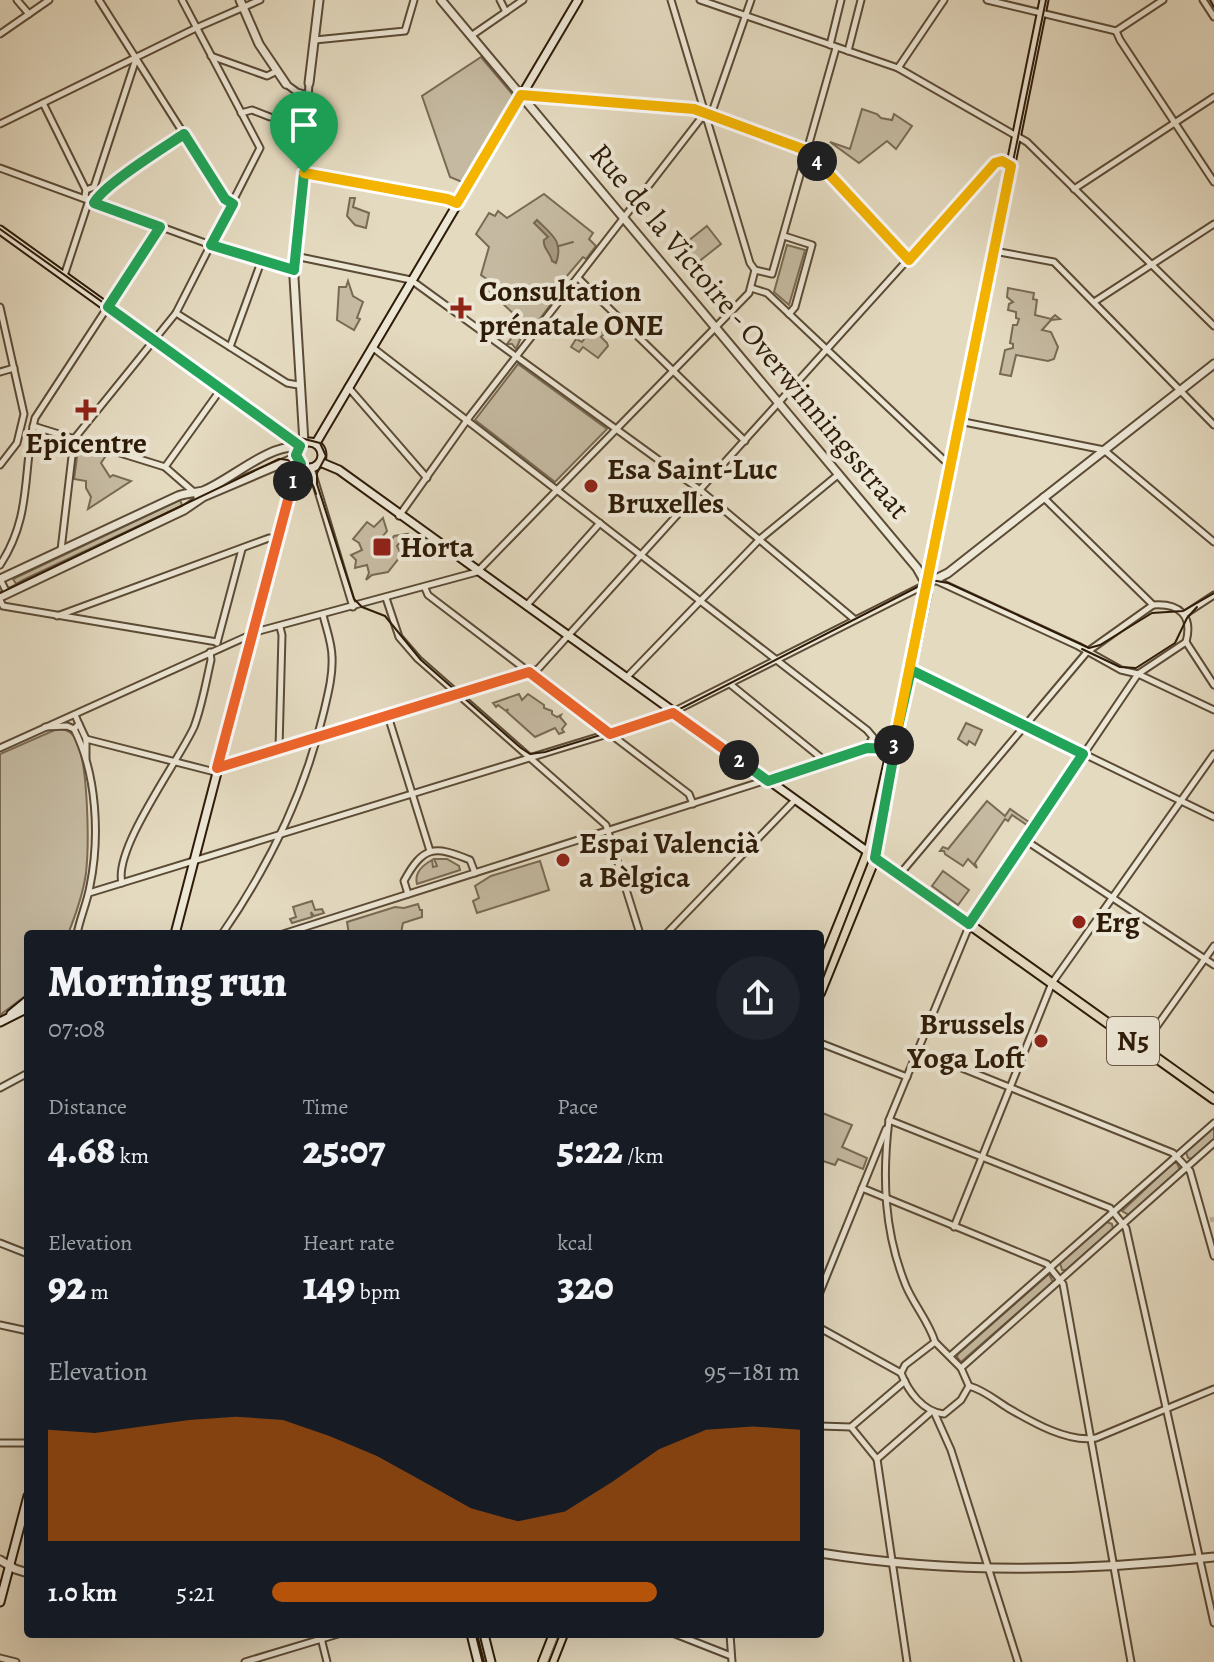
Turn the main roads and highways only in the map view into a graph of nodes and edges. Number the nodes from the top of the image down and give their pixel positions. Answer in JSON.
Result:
{"nodes":[{"id":1,"x":319,"y":0,"type":"edge"},
{"id":2,"x":441,"y":0,"type":"edge"},
{"id":3,"x":578,"y":0,"type":"edge"},
{"id":4,"x":1044,"y":0,"type":"edge"},
{"id":5,"x":241,"y":4,"type":"edge"},
{"id":6,"x":309,"y":83,"type":"road end"},
{"id":7,"x":286,"y":84,"type":"road end"},
{"id":8,"x":521,"y":95,"type":"junction"},
{"id":9,"x":306,"y":134,"type":"road end"},
{"id":10,"x":0,"y":230,"type":"edge"},
{"id":11,"x":1214,"y":364,"type":"edge"},
{"id":12,"x":316,"y":443,"type":"junction"},
{"id":13,"x":301,"y":445,"type":"junction"},
{"id":14,"x":299,"y":461,"type":"junction"},
{"id":15,"x":320,"y":462,"type":"junction"},
{"id":16,"x":196,"y":496,"type":"junction"},
{"id":17,"x":0,"y":579,"type":"edge"},
{"id":18,"x":926,"y":584,"type":"junction"},
{"id":19,"x":2,"y":597,"type":"edge"},
{"id":20,"x":871,"y":855,"type":"junction"},
{"id":21,"x":176,"y":930,"type":"edge"},
{"id":22,"x":824,"y":962,"type":"edge"},
{"id":23,"x":824,"y":984,"type":"edge"},
{"id":24,"x":24,"y":1003,"type":"edge"},
{"id":25,"x":24,"y":1010,"type":"edge"},
{"id":26,"x":4,"y":1020,"type":"edge"},
{"id":27,"x":1214,"y":1099,"type":"edge"},
{"id":28,"x":24,"y":1511,"type":"edge"},
{"id":29,"x":824,"y":1554,"type":"edge"},
{"id":30,"x":1214,"y":1557,"type":"edge"},
{"id":31,"x":0,"y":1560,"type":"edge"},
{"id":32,"x":9,"y":1566,"type":"junction"},
{"id":33,"x":24,"y":1572,"type":"edge"},
{"id":34,"x":0,"y":1602,"type":"edge"},
{"id":35,"x":472,"y":1638,"type":"edge"},
{"id":36,"x":485,"y":1638,"type":"edge"},
{"id":37,"x":552,"y":1638,"type":"edge"},
{"id":38,"x":561,"y":1638,"type":"edge"},
{"id":39,"x":478,"y":1662,"type":"edge"},
{"id":40,"x":491,"y":1662,"type":"edge"},
{"id":41,"x":543,"y":1662,"type":"edge"},
{"id":42,"x":552,"y":1662,"type":"edge"}],
"edges":[{"from":1,"to":6,"type":"main road"},
{"from":2,"to":8,"type":"main road","name":"Rue de la Victoire - Overwinningsstraat"},
{"from":3,"to":8,"type":"main road"},
{"from":4,"to":18,"type":"main road"},
{"from":5,"to":7,"type":"main road"},
{"from":8,"to":12,"type":"main road"},
{"from":8,"to":18,"type":"main road","name":"Rue de la Victoire - Overwinningsstraat"},
{"from":9,"to":13,"type":"main road"},
{"from":10,"to":13,"type":"main road"},
{"from":11,"to":18,"type":"main road"},
{"from":12,"to":13,"type":"main road"},
{"from":12,"to":15,"type":"main road"},
{"from":13,"to":14,"type":"main road"},
{"from":13,"to":16,"type":"main road"},
{"from":14,"to":15,"type":"main road"},
{"from":14,"to":16,"type":"main road"},
{"from":14,"to":21,"type":"main road"},
{"from":15,"to":20,"type":"main road","number":"N5"},
{"from":16,"to":17,"type":"main road"},
{"from":16,"to":19,"type":"main road"},
{"from":18,"to":20,"type":"main road"},
{"from":20,"to":22,"type":"main road"},
{"from":20,"to":23,"type":"main road"},
{"from":20,"to":27,"type":"main road","number":"N5"},
{"from":24,"to":26,"type":"main road"},
{"from":25,"to":26,"type":"main road"},
{"from":28,"to":32,"type":"main road"},
{"from":29,"to":30,"type":"main road"},
{"from":31,"to":32,"type":"main road"},
{"from":32,"to":33,"type":"main road"},
{"from":32,"to":34,"type":"main road"},
{"from":35,"to":39,"type":"main road"},
{"from":36,"to":40,"type":"main road"},
{"from":37,"to":41,"type":"main road"},
{"from":38,"to":42,"type":"main road"}]}
